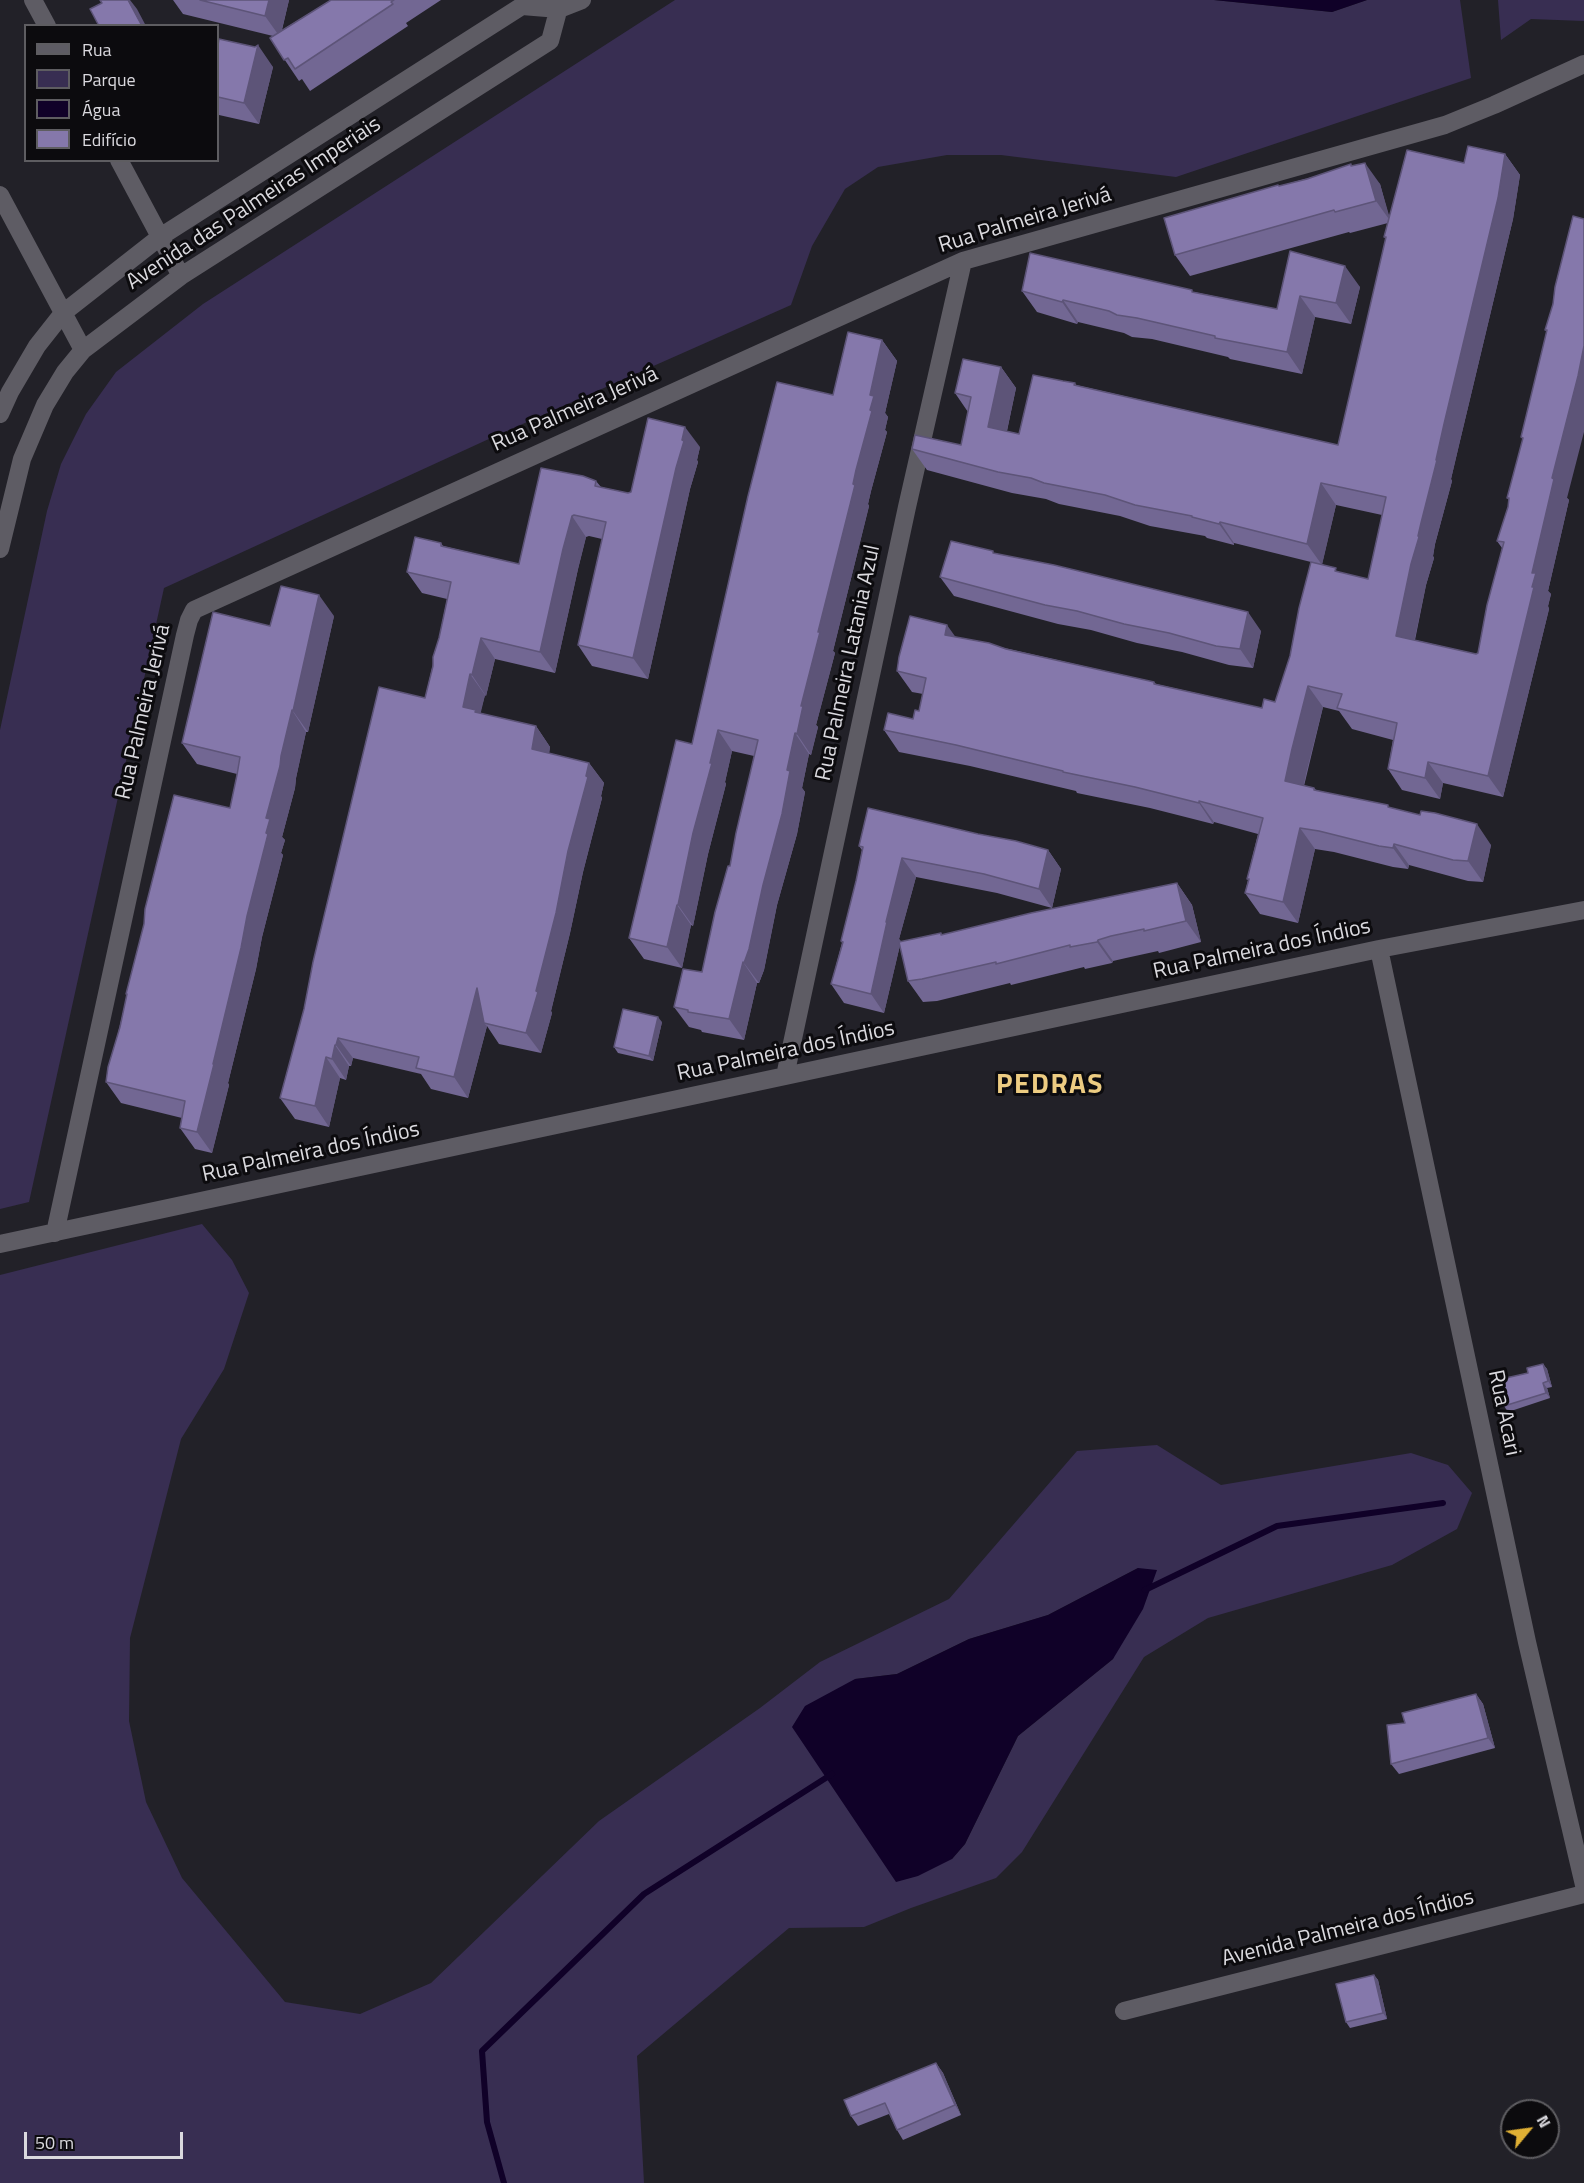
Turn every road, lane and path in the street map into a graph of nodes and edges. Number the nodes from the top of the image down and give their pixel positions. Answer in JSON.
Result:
{"nodes":[{"id":1,"x":33,"y":0,"type":"edge"},
{"id":2,"x":582,"y":0,"type":"edge"},
{"id":3,"x":560,"y":5,"type":"edge"},
{"id":4,"x":46,"y":24,"type":"edge"},
{"id":5,"x":1584,"y":64,"type":"edge"},
{"id":6,"x":120,"y":162,"type":"edge"},
{"id":7,"x":0,"y":195,"type":"edge"},
{"id":8,"x":160,"y":237,"type":"junction"},
{"id":9,"x":963,"y":261,"type":"junction"},
{"id":10,"x":181,"y":276,"type":"junction"},
{"id":11,"x":63,"y":313,"type":"junction"},
{"id":12,"x":83,"y":350,"type":"junction"},
{"id":13,"x":0,"y":414,"type":"edge"},
{"id":14,"x":0,"y":549,"type":"edge"},
{"id":15,"x":1584,"y":910,"type":"edge"},
{"id":16,"x":1379,"y":949,"type":"junction"},
{"id":17,"x":785,"y":1076,"type":"junction"},
{"id":18,"x":55,"y":1233,"type":"junction"},
{"id":19,"x":0,"y":1245,"type":"edge"},
{"id":20,"x":1584,"y":1885,"type":"edge"},
{"id":21,"x":1584,"y":1894,"type":"edge"},
{"id":22,"x":1124,"y":2011,"type":"dead end"}],
"edges":[{"from":1,"to":4,"type":"street"},
{"from":2,"to":3,"type":"street","name":"Avenida das Palmeiras Imperiais"},
{"from":3,"to":8,"type":"street","name":"Avenida das Palmeiras Imperiais"},
{"from":3,"to":10,"type":"street","name":"Avenida das Palmeiras Imperiais"},
{"from":5,"to":9,"type":"street","name":"Rua Palmeira Jerivá"},
{"from":6,"to":8,"type":"street"},
{"from":7,"to":11,"type":"street"},
{"from":8,"to":10,"type":"street"},
{"from":8,"to":11,"type":"street","name":"Avenida das Palmeiras Imperiais"},
{"from":9,"to":17,"type":"street","name":"Rua Palmeira Latania Azul"},
{"from":9,"to":18,"type":"street","name":"Rua Palmeira Jerivá"},
{"from":10,"to":12,"type":"street","name":"Avenida das Palmeiras Imperiais"},
{"from":11,"to":12,"type":"street"},
{"from":11,"to":13,"type":"street","name":"Avenida das Palmeiras Imperiais"},
{"from":12,"to":14,"type":"street","name":"Avenida das Palmeiras Imperiais"},
{"from":15,"to":16,"type":"street","name":"Rua Palmeira dos Índios"},
{"from":16,"to":17,"type":"street","name":"Rua Palmeira dos Índios"},
{"from":16,"to":20,"type":"street","name":"Rua Acari"},
{"from":17,"to":18,"type":"street","name":"Rua Palmeira dos Índios"},
{"from":18,"to":19,"type":"street","name":"Rua Palmeira dos Índios"},
{"from":21,"to":22,"type":"street","name":"Avenida Palmeira dos Índios"}]}
